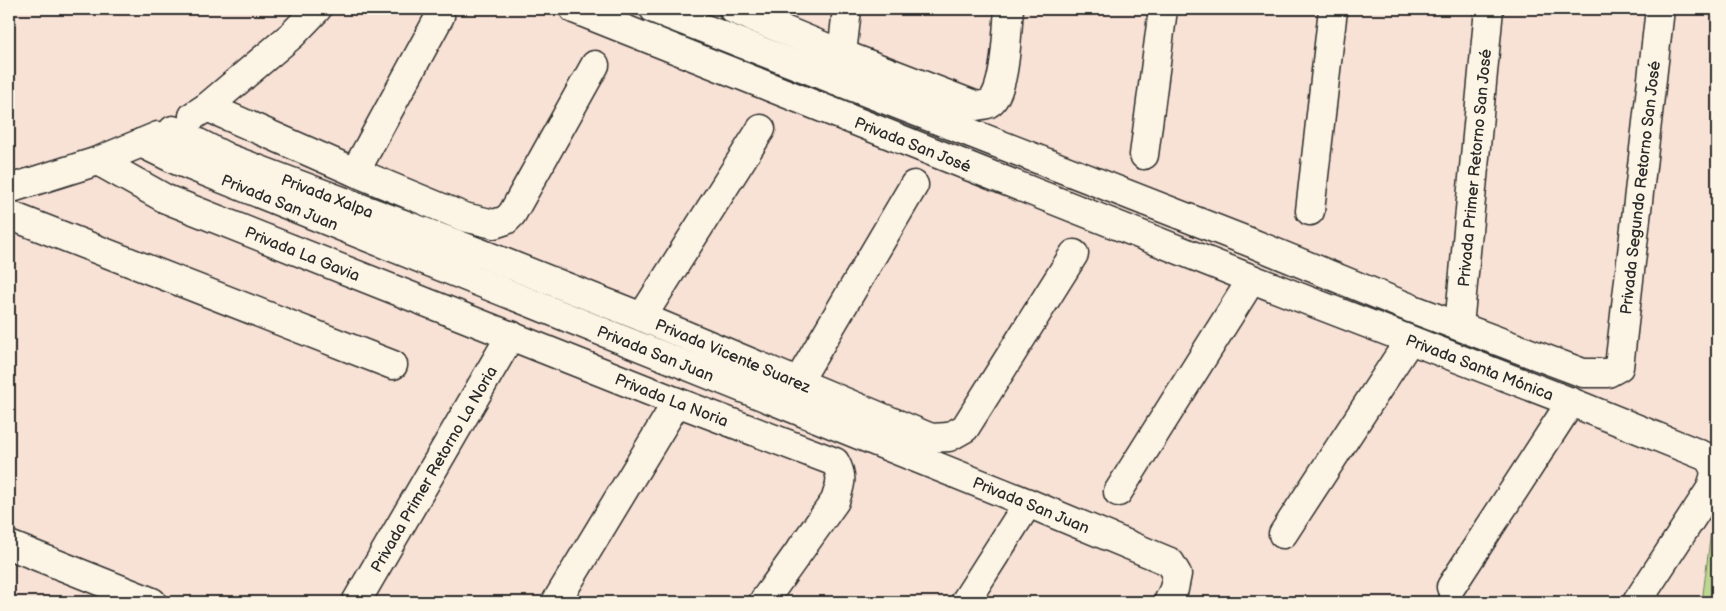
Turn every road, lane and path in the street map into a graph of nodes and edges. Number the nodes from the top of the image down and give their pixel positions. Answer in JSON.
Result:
{"nodes":[{"id":1,"x":317,"y":9,"type":"edge"},
{"id":2,"x":574,"y":9,"type":"edge"},
{"id":3,"x":654,"y":9,"type":"edge"},
{"id":4,"x":733,"y":9,"type":"edge"},
{"id":5,"x":847,"y":9,"type":"edge"},
{"id":6,"x":1009,"y":9,"type":"edge"},
{"id":7,"x":1163,"y":9,"type":"edge"},
{"id":8,"x":1333,"y":9,"type":"edge"},
{"id":9,"x":1489,"y":9,"type":"edge"},
{"id":10,"x":1660,"y":9,"type":"edge"},
{"id":11,"x":440,"y":16,"type":"dead end"},
{"id":12,"x":842,"y":54,"type":"junction"},
{"id":13,"x":595,"y":65,"type":"dead end"},
{"id":14,"x":207,"y":107,"type":"junction"},
{"id":15,"x":761,"y":129,"type":"dead end"},
{"id":16,"x":173,"y":130,"type":"junction"},
{"id":17,"x":141,"y":144,"type":"junction"},
{"id":18,"x":1144,"y":155,"type":"dead end"},
{"id":19,"x":98,"y":161,"type":"junction"},
{"id":20,"x":355,"y":172,"type":"junction"},
{"id":21,"x":914,"y":185,"type":"dead end"},
{"id":22,"x":9,"y":189,"type":"edge"},
{"id":23,"x":1310,"y":211,"type":"dead end"},
{"id":24,"x":9,"y":215,"type":"edge"},
{"id":25,"x":483,"y":254,"type":"joint"},
{"id":26,"x":1074,"y":254,"type":"dead end"},
{"id":27,"x":1252,"y":279,"type":"junction"},
{"id":28,"x":642,"y":317,"type":"junction"},
{"id":29,"x":1459,"y":326,"type":"junction"},
{"id":30,"x":511,"y":335,"type":"junction"},
{"id":31,"x":1409,"y":341,"type":"junction"},
{"id":32,"x":394,"y":365,"type":"dead end"},
{"id":33,"x":798,"y":382,"type":"junction"},
{"id":34,"x":677,"y":402,"type":"junction"},
{"id":35,"x":1571,"y":402,"type":"junction"},
{"id":36,"x":1118,"y":492,"type":"dead end"},
{"id":37,"x":1028,"y":503,"type":"junction"},
{"id":38,"x":1283,"y":534,"type":"dead end"},
{"id":39,"x":9,"y":545,"type":"edge"},
{"id":40,"x":1451,"y":587,"type":"dead end"},
{"id":41,"x":152,"y":602,"type":"edge"},
{"id":42,"x":356,"y":602,"type":"edge"},
{"id":43,"x":556,"y":602,"type":"edge"},
{"id":44,"x":763,"y":602,"type":"edge"},
{"id":45,"x":965,"y":602,"type":"edge"},
{"id":46,"x":1168,"y":602,"type":"edge"},
{"id":47,"x":1637,"y":602,"type":"edge"}],
"edges":[{"from":1,"to":14,"type":"street"},
{"from":2,"to":27,"type":"street","name":"Privada San José"},
{"from":3,"to":29,"type":"street"},
{"from":4,"to":12,"type":"street"},
{"from":5,"to":12,"type":"street"},
{"from":6,"to":12,"type":"street"},
{"from":7,"to":18,"type":"street"},
{"from":8,"to":23,"type":"street"},
{"from":9,"to":29,"type":"street","name":"Privada Primer Retorno San José"},
{"from":10,"to":29,"type":"street","name":"Privada Segundo Retorno San José"},
{"from":11,"to":20,"type":"street"},
{"from":13,"to":20,"type":"street"},
{"from":14,"to":16,"type":"street"},
{"from":14,"to":20,"type":"street"},
{"from":15,"to":28,"type":"street"},
{"from":16,"to":17,"type":"street"},
{"from":16,"to":25,"type":"street","name":"Privada Xalpa"},
{"from":17,"to":19,"type":"street"},
{"from":17,"to":37,"type":"street","name":"Privada San Juan"},
{"from":19,"to":22,"type":"street"},
{"from":19,"to":30,"type":"street","name":"Privada La Gavia"},
{"from":21,"to":33,"type":"street"},
{"from":24,"to":32,"type":"street"},
{"from":25,"to":28,"type":"street","name":"Privada Vicente Suarez"},
{"from":26,"to":33,"type":"street","name":"Privada Vicente Suarez"},
{"from":27,"to":31,"type":"street","name":"Privada Santa Mónica"},
{"from":27,"to":36,"type":"street"},
{"from":28,"to":33,"type":"street","name":"Privada Vicente Suarez"},
{"from":30,"to":34,"type":"street","name":"Privada La Noria"},
{"from":30,"to":42,"type":"street","name":"Privada Primer Retorno La Noria"},
{"from":31,"to":35,"type":"street","name":"Privada Santa Mónica"},
{"from":31,"to":38,"type":"street"},
{"from":34,"to":43,"type":"street"},
{"from":34,"to":44,"type":"street","name":"Privada La Noria"},
{"from":35,"to":40,"type":"street"},
{"from":35,"to":47,"type":"street","name":"Privada Santa Mónica"},
{"from":37,"to":45,"type":"street"},
{"from":37,"to":46,"type":"street","name":"Privada San Juan"},
{"from":39,"to":41,"type":"street"}]}
